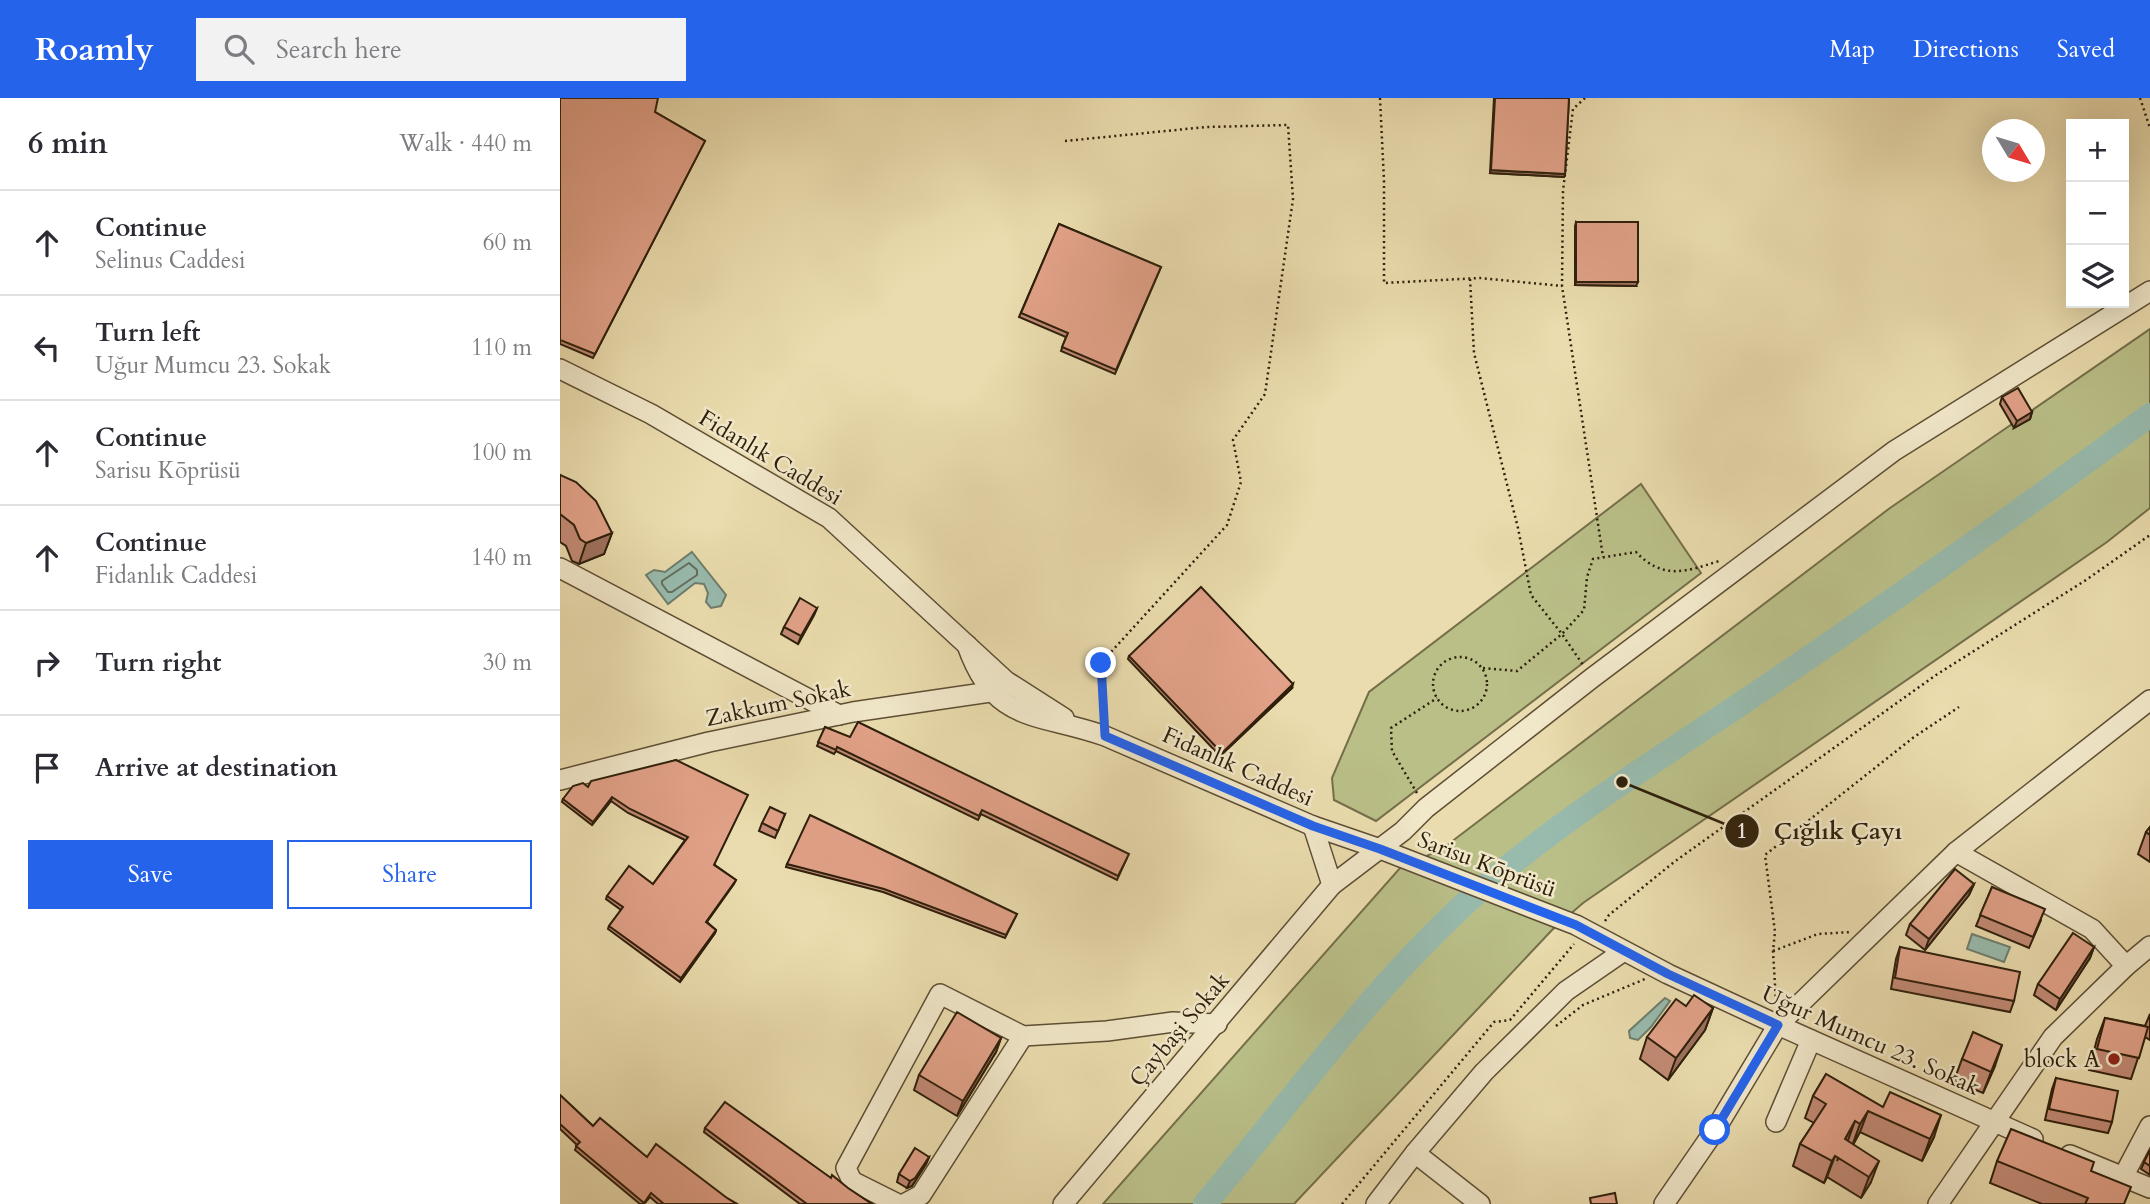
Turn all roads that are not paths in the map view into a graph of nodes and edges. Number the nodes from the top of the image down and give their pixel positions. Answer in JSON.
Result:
{"nodes":[{"id":1,"x":2150,"y":291,"type":"edge"},
{"id":2,"x":560,"y":369,"type":"edge"},
{"id":3,"x":560,"y":568,"type":"edge"},
{"id":4,"x":998,"y":686,"type":"junction"},
{"id":5,"x":2150,"y":700,"type":"edge"},
{"id":6,"x":839,"y":715,"type":"junction"},
{"id":7,"x":560,"y":780,"type":"edge"},
{"id":8,"x":1313,"y":826,"type":"junction"},
{"id":9,"x":1380,"y":849,"type":"junction"},
{"id":10,"x":1956,"y":852,"type":"junction"},
{"id":11,"x":1332,"y":885,"type":"junction"},
{"id":12,"x":1585,"y":930,"type":"joint"},
{"id":13,"x":2150,"y":946,"type":"edge"},
{"id":14,"x":1624,"y":951,"type":"junction"},
{"id":15,"x":2126,"y":966,"type":"junction"},
{"id":16,"x":1217,"y":1024,"type":"junction"},
{"id":17,"x":1778,"y":1025,"type":"junction"},
{"id":18,"x":1023,"y":1037,"type":"junction"},
{"id":19,"x":1811,"y":1040,"type":"junction"},
{"id":20,"x":1776,"y":1122,"type":"dead end"},
{"id":21,"x":1995,"y":1123,"type":"junction"},
{"id":22,"x":2150,"y":1126,"type":"edge"},
{"id":23,"x":1415,"y":1153,"type":"junction"},
{"id":24,"x":2123,"y":1177,"type":"junction"},
{"id":25,"x":2150,"y":1188,"type":"edge"},
{"id":26,"x":898,"y":1204,"type":"edge"},
{"id":27,"x":904,"y":1204,"type":"edge"},
{"id":28,"x":1063,"y":1204,"type":"edge"},
{"id":29,"x":1376,"y":1204,"type":"edge"},
{"id":30,"x":1480,"y":1204,"type":"edge"},
{"id":31,"x":1664,"y":1204,"type":"edge"},
{"id":32,"x":1938,"y":1204,"type":"edge"},
{"id":33,"x":2141,"y":1204,"type":"edge"}],
"edges":[{"from":1,"to":9,"type":"street","name":"Çaybaşi Sokak"},
{"from":2,"to":4,"type":"street","name":"Fidanlık Caddesi"},
{"from":3,"to":6,"type":"street"},
{"from":4,"to":6,"type":"street","name":"Zakkum Sokak"},
{"from":4,"to":8,"type":"street","name":"Fidanlık Caddesi"},
{"from":5,"to":10,"type":"street"},
{"from":6,"to":7,"type":"street","name":"Zakkum Sokak"},
{"from":8,"to":9,"type":"street","name":"Fidanlık Caddesi"},
{"from":8,"to":11,"type":"street"},
{"from":9,"to":11,"type":"street","name":"Çaybaşi Sokak"},
{"from":9,"to":12,"type":"street","name":"Sarisu Kōprüsü"},
{"from":10,"to":15,"type":"street"},
{"from":10,"to":17,"type":"street"},
{"from":11,"to":16,"type":"street","name":"Çaybaşi Sokak"},
{"from":12,"to":14,"type":"street","name":"Uğur Mumcu 23. Sokak"},
{"from":13,"to":15,"type":"street"},
{"from":14,"to":17,"type":"street","name":"Uğur Mumcu 23. Sokak"},
{"from":14,"to":23,"type":"street"},
{"from":15,"to":21,"type":"street"},
{"from":16,"to":18,"type":"street"},
{"from":16,"to":28,"type":"street","name":"Çaybaşi Sokak"},
{"from":17,"to":19,"type":"street","name":"Uğur Mumcu 23. Sokak"},
{"from":17,"to":31,"type":"street"},
{"from":18,"to":26,"type":"street"},
{"from":18,"to":27,"type":"street"},
{"from":19,"to":20,"type":"street"},
{"from":19,"to":21,"type":"street","name":"Uğur Mumcu 23. Sokak"},
{"from":21,"to":24,"type":"street","name":"Uğur Mumcu 23. Sokak"},
{"from":21,"to":32,"type":"street"},
{"from":22,"to":24,"type":"street"},
{"from":23,"to":29,"type":"street"},
{"from":23,"to":30,"type":"street"},
{"from":24,"to":25,"type":"street","name":"Uğur Mumcu 23. Sokak"},
{"from":25,"to":33,"type":"street"}]}
